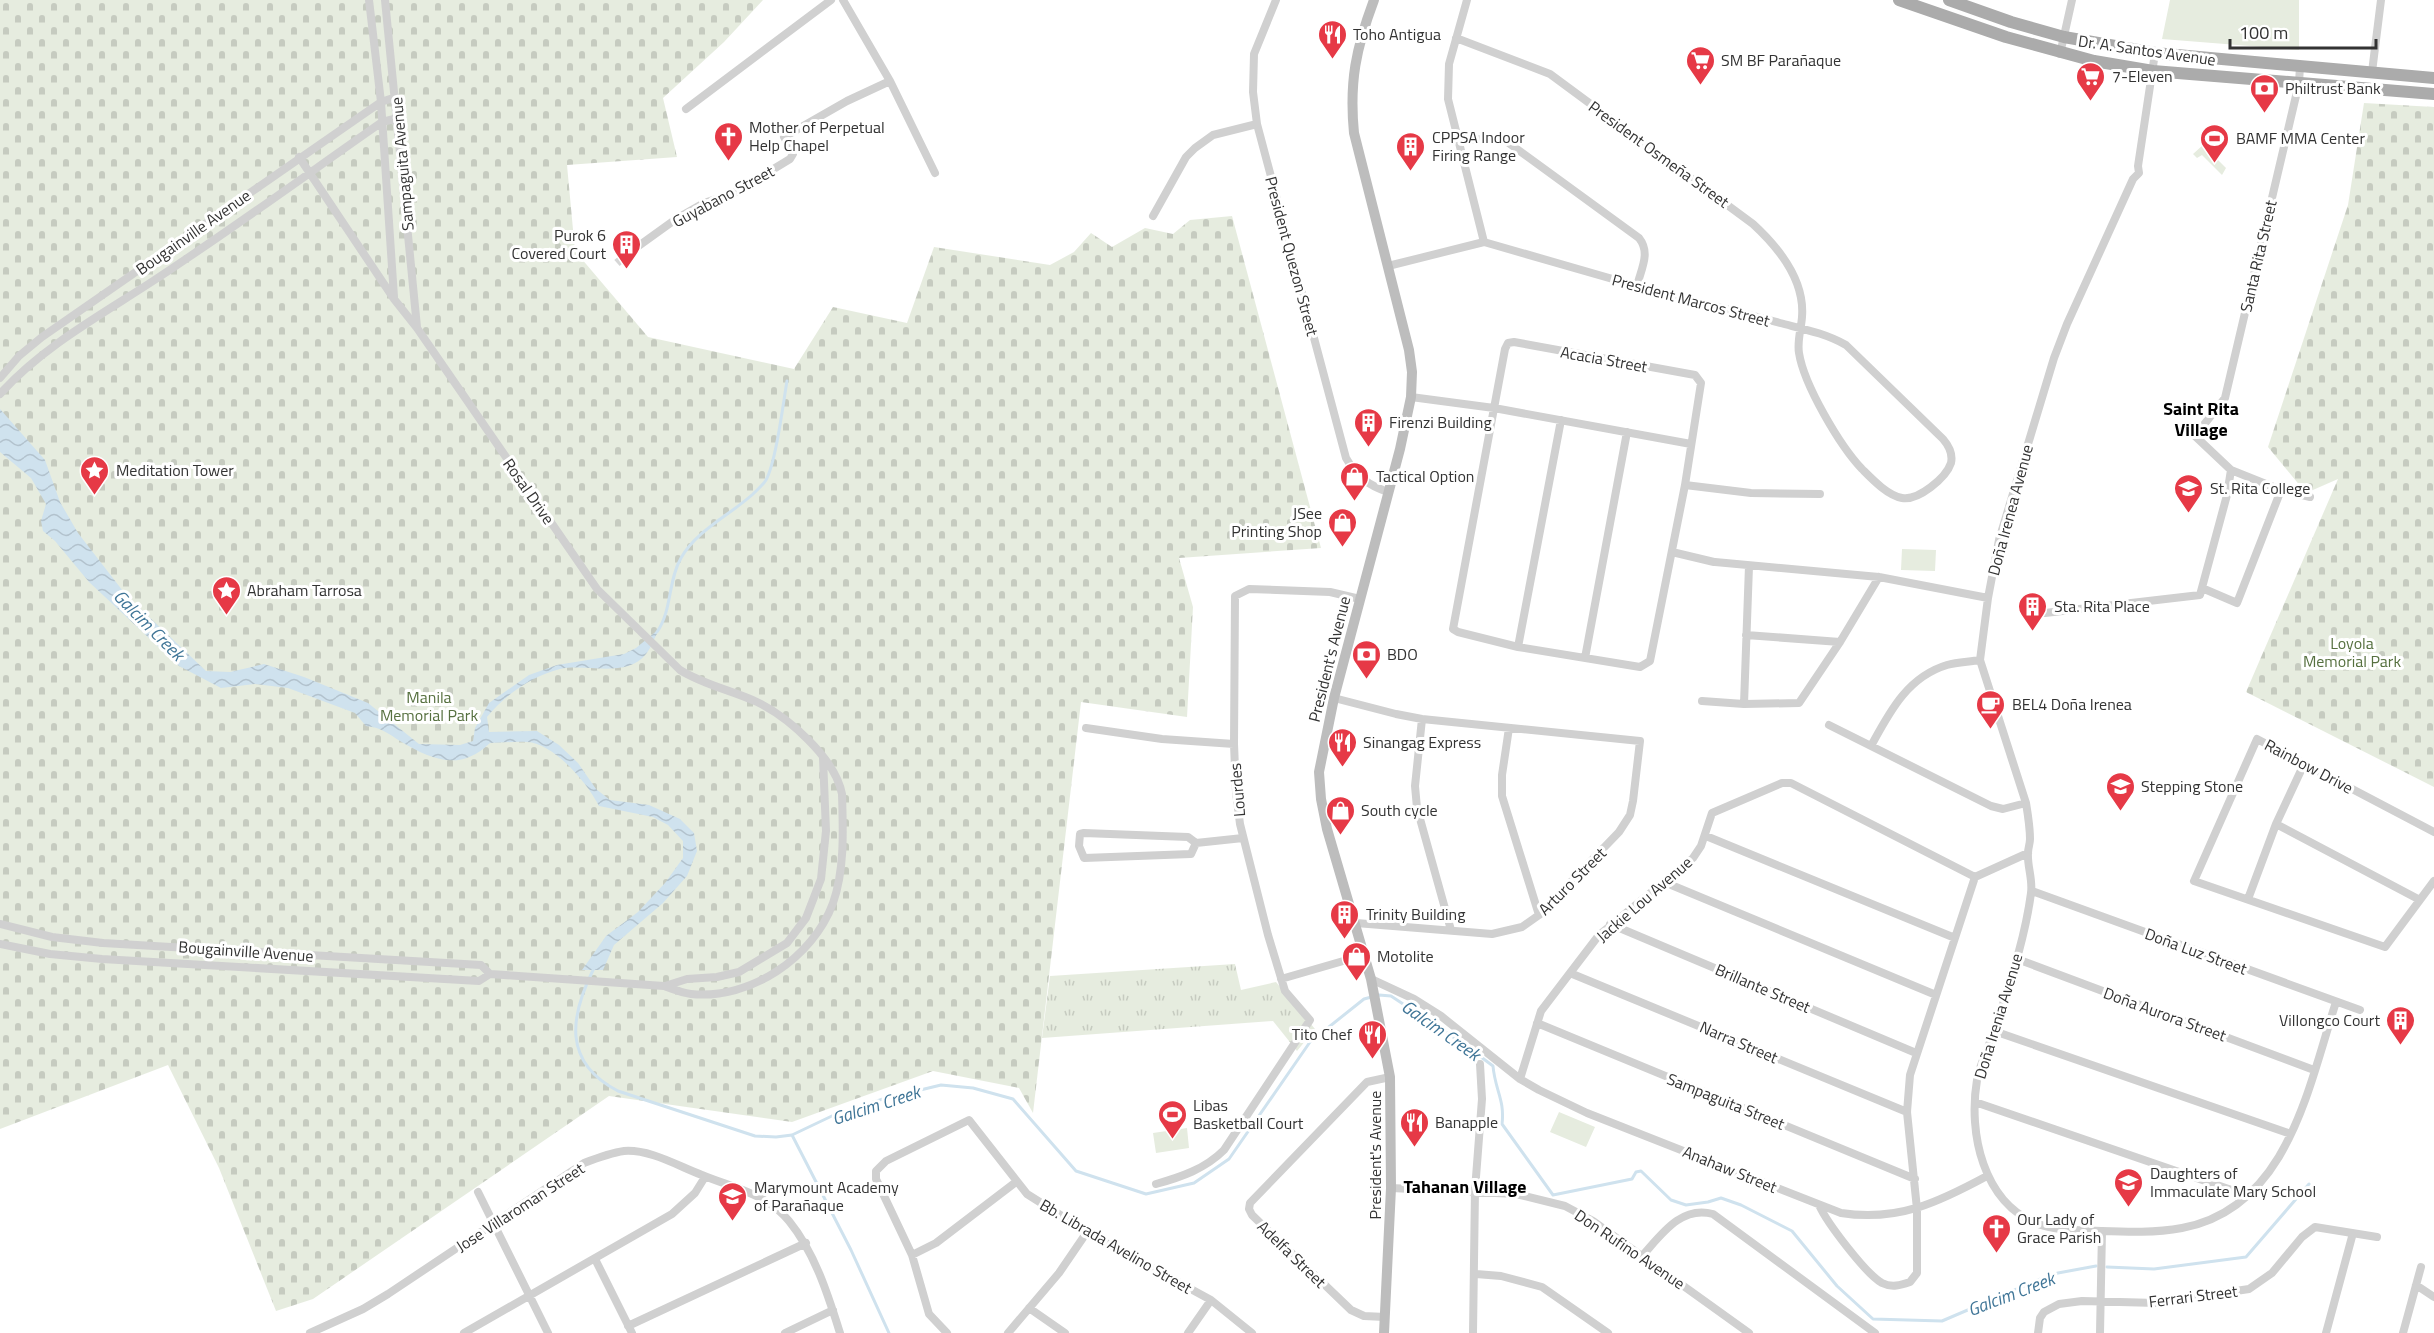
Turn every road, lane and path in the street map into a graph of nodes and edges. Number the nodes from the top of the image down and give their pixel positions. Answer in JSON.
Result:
{"nodes":[{"id":1,"x":369,"y":0,"type":"edge"},
{"id":2,"x":385,"y":0,"type":"edge"},
{"id":3,"x":831,"y":0,"type":"edge"},
{"id":4,"x":843,"y":0,"type":"edge"},
{"id":5,"x":1276,"y":0,"type":"edge"},
{"id":6,"x":1374,"y":0,"type":"edge"},
{"id":7,"x":1467,"y":0,"type":"edge"},
{"id":8,"x":1899,"y":0,"type":"edge"},
{"id":9,"x":1949,"y":0,"type":"edge"},
{"id":10,"x":2072,"y":0,"type":"edge"},
{"id":11,"x":2381,"y":0,"type":"edge"},
{"id":12,"x":2064,"y":36,"type":"junction"},
{"id":13,"x":1456,"y":38,"type":"junction"},
{"id":14,"x":2155,"y":53,"type":"junction"},
{"id":15,"x":2060,"y":54,"type":"junction"},
{"id":16,"x":2300,"y":66,"type":"junction"},
{"id":17,"x":2153,"y":71,"type":"junction"},
{"id":18,"x":2372,"y":72,"type":"junction"},
{"id":19,"x":2434,"y":78,"type":"edge"},
{"id":20,"x":890,"y":81,"type":"junction"},
{"id":21,"x":2299,"y":83,"type":"junction"},
{"id":22,"x":2434,"y":94,"type":"edge"},
{"id":23,"x":396,"y":97,"type":"junction"},
{"id":24,"x":381,"y":102,"type":"junction"},
{"id":25,"x":686,"y":109,"type":"dead end"},
{"id":26,"x":398,"y":118,"type":"junction"},
{"id":27,"x":382,"y":122,"type":"junction"},
{"id":28,"x":1257,"y":124,"type":"junction"},
{"id":29,"x":1457,"y":141,"type":"junction"},
{"id":30,"x":299,"y":157,"type":"junction"},
{"id":31,"x":309,"y":172,"type":"junction"},
{"id":32,"x":935,"y":173,"type":"dead end"},
{"id":33,"x":1153,"y":216,"type":"dead end"},
{"id":34,"x":1484,"y":242,"type":"junction"},
{"id":35,"x":626,"y":255,"type":"tunnel mouth"},
{"id":36,"x":1388,"y":266,"type":"junction"},
{"id":37,"x":1637,"y":286,"type":"junction"},
{"id":38,"x":394,"y":299,"type":"junction"},
{"id":39,"x":417,"y":328,"type":"junction"},
{"id":40,"x":1799,"y":328,"type":"junction"},
{"id":41,"x":0,"y":378,"type":"edge"},
{"id":42,"x":0,"y":394,"type":"edge"},
{"id":43,"x":1412,"y":397,"type":"junction"},
{"id":44,"x":1494,"y":408,"type":"junction"},
{"id":45,"x":1561,"y":420,"type":"junction"},
{"id":46,"x":1627,"y":432,"type":"junction"},
{"id":47,"x":1691,"y":444,"type":"junction"},
{"id":48,"x":2231,"y":470,"type":"junction"},
{"id":49,"x":1685,"y":485,"type":"junction"},
{"id":50,"x":2281,"y":490,"type":"junction"},
{"id":51,"x":1388,"y":492,"type":"junction"},
{"id":52,"x":1820,"y":494,"type":"dead end"},
{"id":53,"x":2310,"y":497,"type":"dead end"},
{"id":54,"x":1908,"y":498,"type":"joint"},
{"id":55,"x":1672,"y":552,"type":"junction"},
{"id":56,"x":1749,"y":566,"type":"junction"},
{"id":57,"x":1879,"y":578,"type":"junction"},
{"id":58,"x":2201,"y":591,"type":"junction"},
{"id":59,"x":1988,"y":598,"type":"junction"},
{"id":60,"x":1360,"y":599,"type":"junction"},
{"id":61,"x":2045,"y":613,"type":"dead end"},
{"id":62,"x":1746,"y":635,"type":"junction"},
{"id":63,"x":1840,"y":642,"type":"junction"},
{"id":64,"x":1518,"y":647,"type":"junction"},
{"id":65,"x":1585,"y":658,"type":"junction"},
{"id":66,"x":1980,"y":660,"type":"junction"},
{"id":67,"x":1334,"y":698,"type":"junction"},
{"id":68,"x":1702,"y":701,"type":"dead end"},
{"id":69,"x":1744,"y":704,"type":"junction"},
{"id":70,"x":1422,"y":719,"type":"junction"},
{"id":71,"x":1829,"y":725,"type":"dead end"},
{"id":72,"x":1086,"y":728,"type":"dead end"},
{"id":73,"x":1509,"y":728,"type":"junction"},
{"id":74,"x":1234,"y":744,"type":"junction"},
{"id":75,"x":1871,"y":746,"type":"junction"},
{"id":76,"x":822,"y":757,"type":"junction"},
{"id":77,"x":2304,"y":764,"type":"junction"},
{"id":78,"x":2026,"y":803,"type":"junction"},
{"id":79,"x":2276,"y":824,"type":"junction"},
{"id":80,"x":2434,"y":832,"type":"edge"},
{"id":81,"x":1706,"y":836,"type":"junction"},
{"id":82,"x":1243,"y":838,"type":"junction"},
{"id":83,"x":1196,"y":843,"type":"junction"},
{"id":84,"x":2028,"y":853,"type":"junction"},
{"id":85,"x":1975,"y":877,"type":"junction"},
{"id":86,"x":2434,"y":881,"type":"edge"},
{"id":87,"x":1664,"y":882,"type":"junction"},
{"id":88,"x":2032,"y":891,"type":"junction"},
{"id":89,"x":2248,"y":899,"type":"junction"},
{"id":90,"x":2420,"y":900,"type":"junction"},
{"id":91,"x":1539,"y":915,"type":"junction"},
{"id":92,"x":1356,"y":923,"type":"junction"},
{"id":93,"x":0,"y":924,"type":"edge"},
{"id":94,"x":1610,"y":924,"type":"junction"},
{"id":95,"x":1451,"y":930,"type":"junction"},
{"id":96,"x":1955,"y":938,"type":"junction"},
{"id":97,"x":0,"y":944,"type":"edge"},
{"id":98,"x":1364,"y":954,"type":"junction"},
{"id":99,"x":2017,"y":959,"type":"junction"},
{"id":100,"x":1570,"y":973,"type":"junction"},
{"id":101,"x":490,"y":974,"type":"junction"},
{"id":102,"x":1281,"y":979,"type":"junction"},
{"id":103,"x":1372,"y":984,"type":"junction"},
{"id":104,"x":664,"y":986,"type":"junction"},
{"id":105,"x":1936,"y":995,"type":"junction"},
{"id":106,"x":2336,"y":1002,"type":"junction"},
{"id":107,"x":2360,"y":1010,"type":"dead end"},
{"id":108,"x":1537,"y":1023,"type":"junction"},
{"id":109,"x":1994,"y":1031,"type":"junction"},
{"id":110,"x":1916,"y":1053,"type":"junction"},
{"id":111,"x":1480,"y":1064,"type":"dead end"},
{"id":112,"x":2314,"y":1070,"type":"junction"},
{"id":113,"x":1390,"y":1077,"type":"junction"},
{"id":114,"x":1520,"y":1078,"type":"junction"},
{"id":115,"x":1976,"y":1102,"type":"junction"},
{"id":116,"x":1907,"y":1112,"type":"junction"},
{"id":117,"x":2291,"y":1134,"type":"junction"},
{"id":118,"x":1988,"y":1176,"type":"junction"},
{"id":119,"x":705,"y":1177,"type":"junction"},
{"id":120,"x":1915,"y":1179,"type":"junction"},
{"id":121,"x":1016,"y":1182,"type":"junction"},
{"id":122,"x":1156,"y":1184,"type":"dead end"},
{"id":123,"x":1391,"y":1188,"type":"junction"},
{"id":124,"x":1475,"y":1190,"type":"junction"},
{"id":125,"x":478,"y":1192,"type":"dead end"},
{"id":126,"x":2248,"y":1196,"type":"junction"},
{"id":127,"x":1819,"y":1205,"type":"junction"},
{"id":128,"x":1917,"y":1209,"type":"junction"},
{"id":129,"x":493,"y":1223,"type":"junction"},
{"id":130,"x":2102,"y":1231,"type":"junction"},
{"id":131,"x":1087,"y":1232,"type":"junction"},
{"id":132,"x":2353,"y":1233,"type":"junction"},
{"id":133,"x":2377,"y":1237,"type":"dead end"},
{"id":134,"x":806,"y":1243,"type":"junction"},
{"id":135,"x":912,"y":1255,"type":"junction"},
{"id":136,"x":1642,"y":1256,"type":"junction"},
{"id":137,"x":596,"y":1259,"type":"junction"},
{"id":138,"x":2421,"y":1267,"type":"dead end"},
{"id":139,"x":1476,"y":1274,"type":"junction"},
{"id":140,"x":2416,"y":1286,"type":"junction"},
{"id":141,"x":530,"y":1297,"type":"junction"},
{"id":142,"x":2434,"y":1297,"type":"edge"},
{"id":143,"x":1211,"y":1300,"type":"junction"},
{"id":144,"x":2100,"y":1301,"type":"junction"},
{"id":145,"x":1029,"y":1308,"type":"junction"},
{"id":146,"x":833,"y":1310,"type":"junction"},
{"id":147,"x":1385,"y":1317,"type":"junction"},
{"id":148,"x":630,"y":1330,"type":"edge"},
{"id":149,"x":310,"y":1333,"type":"edge"},
{"id":150,"x":464,"y":1333,"type":"edge"},
{"id":151,"x":548,"y":1333,"type":"edge"},
{"id":152,"x":785,"y":1333,"type":"edge"},
{"id":153,"x":840,"y":1333,"type":"edge"},
{"id":154,"x":947,"y":1333,"type":"edge"},
{"id":155,"x":1008,"y":1333,"type":"edge"},
{"id":156,"x":1065,"y":1333,"type":"edge"},
{"id":157,"x":1188,"y":1333,"type":"edge"},
{"id":158,"x":1252,"y":1333,"type":"edge"},
{"id":159,"x":1384,"y":1333,"type":"edge"},
{"id":160,"x":1473,"y":1333,"type":"edge"},
{"id":161,"x":1608,"y":1333,"type":"edge"},
{"id":162,"x":1749,"y":1333,"type":"edge"},
{"id":163,"x":1875,"y":1333,"type":"edge"},
{"id":164,"x":2038,"y":1333,"type":"edge"},
{"id":165,"x":2100,"y":1333,"type":"edge"},
{"id":166,"x":2326,"y":1333,"type":"edge"},
{"id":167,"x":2403,"y":1333,"type":"edge"}],
"edges":[{"from":1,"to":24,"type":"street","name":"Sampaguita Avenue"},
{"from":2,"to":23,"type":"street","name":"Sampaguita Avenue"},
{"from":3,"to":25,"type":"street"},
{"from":4,"to":20,"type":"street"},
{"from":5,"to":28,"type":"street","name":"President Quezon Street"},
{"from":6,"to":36,"type":"street","name":"President's Avenue"},
{"from":7,"to":13,"type":"street"},
{"from":8,"to":15,"type":"main road","name":"Dr. A. Santos Avenue"},
{"from":9,"to":12,"type":"main road","name":"Dr. A. Santos Avenue"},
{"from":10,"to":12,"type":"street"},
{"from":11,"to":18,"type":"street"},
{"from":12,"to":14,"type":"main road","name":"Dr. A. Santos Avenue"},
{"from":12,"to":15,"type":"street"},
{"from":13,"to":29,"type":"street"},
{"from":13,"to":40,"type":"street","name":"President Osmeña Street"},
{"from":14,"to":16,"type":"main road","name":"Dr. A. Santos Avenue"},
{"from":14,"to":17,"type":"street","name":"Doña Irenea Avenue"},
{"from":15,"to":17,"type":"main road","name":"Dr. A. Santos Avenue"},
{"from":16,"to":18,"type":"main road","name":"Dr. A. Santos Avenue"},
{"from":16,"to":21,"type":"street","name":"Santa Rita Street"},
{"from":17,"to":21,"type":"main road","name":"Dr. A. Santos Avenue"},
{"from":17,"to":59,"type":"street","name":"Doña Irenea Avenue"},
{"from":18,"to":19,"type":"main road","name":"Dr. A. Santos Avenue"},
{"from":20,"to":32,"type":"street"},
{"from":20,"to":35,"type":"street","name":"Guyabano Street"},
{"from":21,"to":22,"type":"main road","name":"Dr. A. Santos Avenue"},
{"from":21,"to":48,"type":"street","name":"Santa Rita Street"},
{"from":23,"to":24,"type":"street","name":"Bougainville Avenue"},
{"from":23,"to":26,"type":"street","name":"Sampaguita Avenue"},
{"from":24,"to":27,"type":"street","name":"Sampaguita Avenue"},
{"from":24,"to":30,"type":"street","name":"Bougainville Avenue"},
{"from":26,"to":27,"type":"street","name":"Bougainville Avenue"},
{"from":26,"to":39,"type":"street","name":"Sampaguita Avenue"},
{"from":27,"to":31,"type":"street","name":"Bougainville Avenue"},
{"from":27,"to":38,"type":"street","name":"Sampaguita Avenue"},
{"from":28,"to":33,"type":"street"},
{"from":28,"to":51,"type":"street","name":"President Quezon Street"},
{"from":29,"to":34,"type":"street"},
{"from":29,"to":37,"type":"street"},
{"from":30,"to":31,"type":"street","name":"Rosal Drive"},
{"from":30,"to":41,"type":"street","name":"Bougainville Avenue"},
{"from":31,"to":38,"type":"street","name":"Rosal Drive"},
{"from":31,"to":42,"type":"street","name":"Bougainville Avenue"},
{"from":34,"to":36,"type":"street"},
{"from":34,"to":37,"type":"street","name":"President Marcos Street"},
{"from":36,"to":43,"type":"street","name":"President's Avenue"},
{"from":37,"to":40,"type":"street","name":"President Marcos Street"},
{"from":38,"to":39,"type":"street","name":"Rosal Drive"},
{"from":39,"to":76,"type":"street","name":"Rosal Drive"},
{"from":40,"to":54,"type":"street","name":"President Osmeña Street"},
{"from":40,"to":54,"type":"street","name":"President Marcos Street"},
{"from":43,"to":44,"type":"street"},
{"from":43,"to":51,"type":"street","name":"President's Avenue"},
{"from":44,"to":45,"type":"street"},
{"from":44,"to":47,"type":"street","name":"Acacia Street"},
{"from":44,"to":64,"type":"street"},
{"from":45,"to":46,"type":"street"},
{"from":45,"to":64,"type":"street"},
{"from":46,"to":47,"type":"street"},
{"from":46,"to":65,"type":"street"},
{"from":47,"to":49,"type":"street"},
{"from":48,"to":50,"type":"street"},
{"from":48,"to":58,"type":"street"},
{"from":49,"to":52,"type":"street"},
{"from":49,"to":55,"type":"street"},
{"from":50,"to":53,"type":"street"},
{"from":50,"to":58,"type":"street"},
{"from":51,"to":60,"type":"street","name":"President's Avenue"},
{"from":55,"to":56,"type":"street"},
{"from":55,"to":65,"type":"street"},
{"from":56,"to":57,"type":"street"},
{"from":56,"to":62,"type":"street"},
{"from":57,"to":59,"type":"street"},
{"from":57,"to":63,"type":"street"},
{"from":58,"to":61,"type":"street"},
{"from":59,"to":66,"type":"street","name":"Doña Irenea Avenue"},
{"from":60,"to":67,"type":"street","name":"President's Avenue"},
{"from":60,"to":74,"type":"street","name":"Lourdes"},
{"from":62,"to":63,"type":"street"},
{"from":62,"to":69,"type":"street"},
{"from":63,"to":69,"type":"street"},
{"from":64,"to":65,"type":"street"},
{"from":66,"to":75,"type":"street"},
{"from":66,"to":78,"type":"street","name":"Doña Irenea Avenue"},
{"from":67,"to":70,"type":"street"},
{"from":67,"to":92,"type":"street","name":"President's Avenue"},
{"from":68,"to":69,"type":"street"},
{"from":70,"to":73,"type":"street"},
{"from":70,"to":95,"type":"street"},
{"from":71,"to":75,"type":"street"},
{"from":72,"to":74,"type":"street"},
{"from":73,"to":91,"type":"street"},
{"from":73,"to":91,"type":"street","name":"Arturo Street"},
{"from":74,"to":82,"type":"street","name":"Lourdes"},
{"from":75,"to":78,"type":"street"},
{"from":76,"to":104,"type":"street"},
{"from":76,"to":104,"type":"street","name":"Rosal Drive"},
{"from":77,"to":79,"type":"street"},
{"from":77,"to":80,"type":"street","name":"Rainbow Drive"},
{"from":77,"to":89,"type":"street","name":"Rainbow Drive"},
{"from":78,"to":84,"type":"street","name":"Doña Irenea Avenue"},
{"from":79,"to":89,"type":"street"},
{"from":79,"to":90,"type":"street"},
{"from":81,"to":85,"type":"street","name":"Jackie Lou Avenue"},
{"from":81,"to":87,"type":"street","name":"Jackie Lou Avenue"},
{"from":81,"to":96,"type":"street"},
{"from":82,"to":83,"type":"street"},
{"from":82,"to":102,"type":"street","name":"Lourdes"},
{"from":83,"to":83,"type":"street"},
{"from":84,"to":85,"type":"street"},
{"from":84,"to":88,"type":"street","name":"Doña Irenia Avenue"},
{"from":85,"to":96,"type":"street"},
{"from":86,"to":90,"type":"street"},
{"from":87,"to":94,"type":"street","name":"Jackie Lou Avenue"},
{"from":87,"to":105,"type":"street"},
{"from":88,"to":99,"type":"street","name":"Doña Irenia Avenue"},
{"from":88,"to":106,"type":"street","name":"Doña Luz Street"},
{"from":89,"to":90,"type":"street"},
{"from":91,"to":95,"type":"street","name":"Arturo Street"},
{"from":92,"to":95,"type":"street","name":"Arturo Street"},
{"from":92,"to":98,"type":"street","name":"President's Avenue"},
{"from":93,"to":101,"type":"street","name":"Bougainville Avenue"},
{"from":94,"to":100,"type":"street","name":"Jackie Lou Avenue"},
{"from":94,"to":110,"type":"street","name":"Brillante Street"},
{"from":96,"to":105,"type":"street"},
{"from":97,"to":101,"type":"street","name":"Bougainville Avenue"},
{"from":98,"to":102,"type":"street"},
{"from":98,"to":103,"type":"street","name":"President's Avenue"},
{"from":99,"to":109,"type":"street","name":"Doña Irenia Avenue"},
{"from":99,"to":112,"type":"street","name":"Doña Aurora Street"},
{"from":100,"to":108,"type":"street","name":"Jackie Lou Avenue"},
{"from":100,"to":116,"type":"street","name":"Narra Street"},
{"from":101,"to":104,"type":"street","name":"Bougainville Avenue"},
{"from":102,"to":122,"type":"street","name":"Lourdes"},
{"from":103,"to":113,"type":"street","name":"President's Avenue"},
{"from":103,"to":114,"type":"street"},
{"from":105,"to":110,"type":"street"},
{"from":106,"to":107,"type":"street","name":"Doña Luz Street"},
{"from":106,"to":112,"type":"street","name":"Doña Irenia Avenue"},
{"from":108,"to":114,"type":"street","name":"Jackie Lou Avenue"},
{"from":108,"to":120,"type":"street","name":"Sampaguita Street"},
{"from":109,"to":115,"type":"street","name":"Doña Irenia Avenue"},
{"from":109,"to":117,"type":"street"},
{"from":110,"to":116,"type":"street"},
{"from":111,"to":124,"type":"street"},
{"from":112,"to":117,"type":"street","name":"Doña Irenia Avenue"},
{"from":113,"to":123,"type":"street","name":"President's Avenue"},
{"from":113,"to":147,"type":"street","name":"Adelfa Street"},
{"from":114,"to":127,"type":"street","name":"Anahaw Street"},
{"from":115,"to":118,"type":"street","name":"Doña Irenia Avenue"},
{"from":115,"to":126,"type":"street"},
{"from":116,"to":120,"type":"street"},
{"from":117,"to":126,"type":"street","name":"Doña Irenia Avenue"},
{"from":118,"to":128,"type":"street","name":"Anahaw Street"},
{"from":118,"to":130,"type":"street","name":"Doña Irenia Avenue"},
{"from":119,"to":129,"type":"street","name":"Jose Villaroman Street"},
{"from":119,"to":134,"type":"street","name":"Jose Villaroman Street"},
{"from":119,"to":137,"type":"street"},
{"from":120,"to":128,"type":"street"},
{"from":121,"to":131,"type":"street","name":"Bb. Librada Avelino Street"},
{"from":121,"to":135,"type":"street"},
{"from":121,"to":135,"type":"street","name":"Bb. Librada Avelino Street"},
{"from":123,"to":124,"type":"street","name":"Don Rufino Avenue"},
{"from":123,"to":147,"type":"street","name":"President's Avenue"},
{"from":124,"to":136,"type":"street","name":"Don Rufino Avenue"},
{"from":124,"to":139,"type":"street"},
{"from":125,"to":129,"type":"street"},
{"from":126,"to":130,"type":"street","name":"Doña Irenia Avenue"},
{"from":127,"to":128,"type":"street","name":"Anahaw Street"},
{"from":127,"to":128,"type":"street"},
{"from":129,"to":141,"type":"street"},
{"from":129,"to":149,"type":"street","name":"Jose Villaroman Street"},
{"from":130,"to":144,"type":"street"},
{"from":131,"to":143,"type":"street","name":"Bb. Librada Avelino Street"},
{"from":131,"to":145,"type":"street"},
{"from":132,"to":133,"type":"street","name":"Ferrari Street"},
{"from":132,"to":144,"type":"street","name":"Ferrari Street"},
{"from":132,"to":166,"type":"street"},
{"from":134,"to":146,"type":"street","name":"Jose Villaroman Street"},
{"from":134,"to":148,"type":"street"},
{"from":135,"to":154,"type":"street"},
{"from":136,"to":162,"type":"street","name":"Don Rufino Avenue"},
{"from":136,"to":163,"type":"street"},
{"from":137,"to":141,"type":"street"},
{"from":137,"to":148,"type":"street"},
{"from":138,"to":140,"type":"street"},
{"from":139,"to":160,"type":"street"},
{"from":139,"to":161,"type":"street"},
{"from":140,"to":142,"type":"street"},
{"from":140,"to":167,"type":"street"},
{"from":141,"to":150,"type":"street"},
{"from":141,"to":151,"type":"street"},
{"from":143,"to":157,"type":"street"},
{"from":143,"to":158,"type":"street","name":"Bb. Librada Avelino Street"},
{"from":144,"to":164,"type":"street","name":"Ferrari Street"},
{"from":144,"to":165,"type":"street"},
{"from":145,"to":155,"type":"street"},
{"from":145,"to":156,"type":"street"},
{"from":146,"to":152,"type":"street"},
{"from":146,"to":153,"type":"street","name":"Jose Villaroman Street"},
{"from":147,"to":159,"type":"street","name":"President's Avenue"}]}
